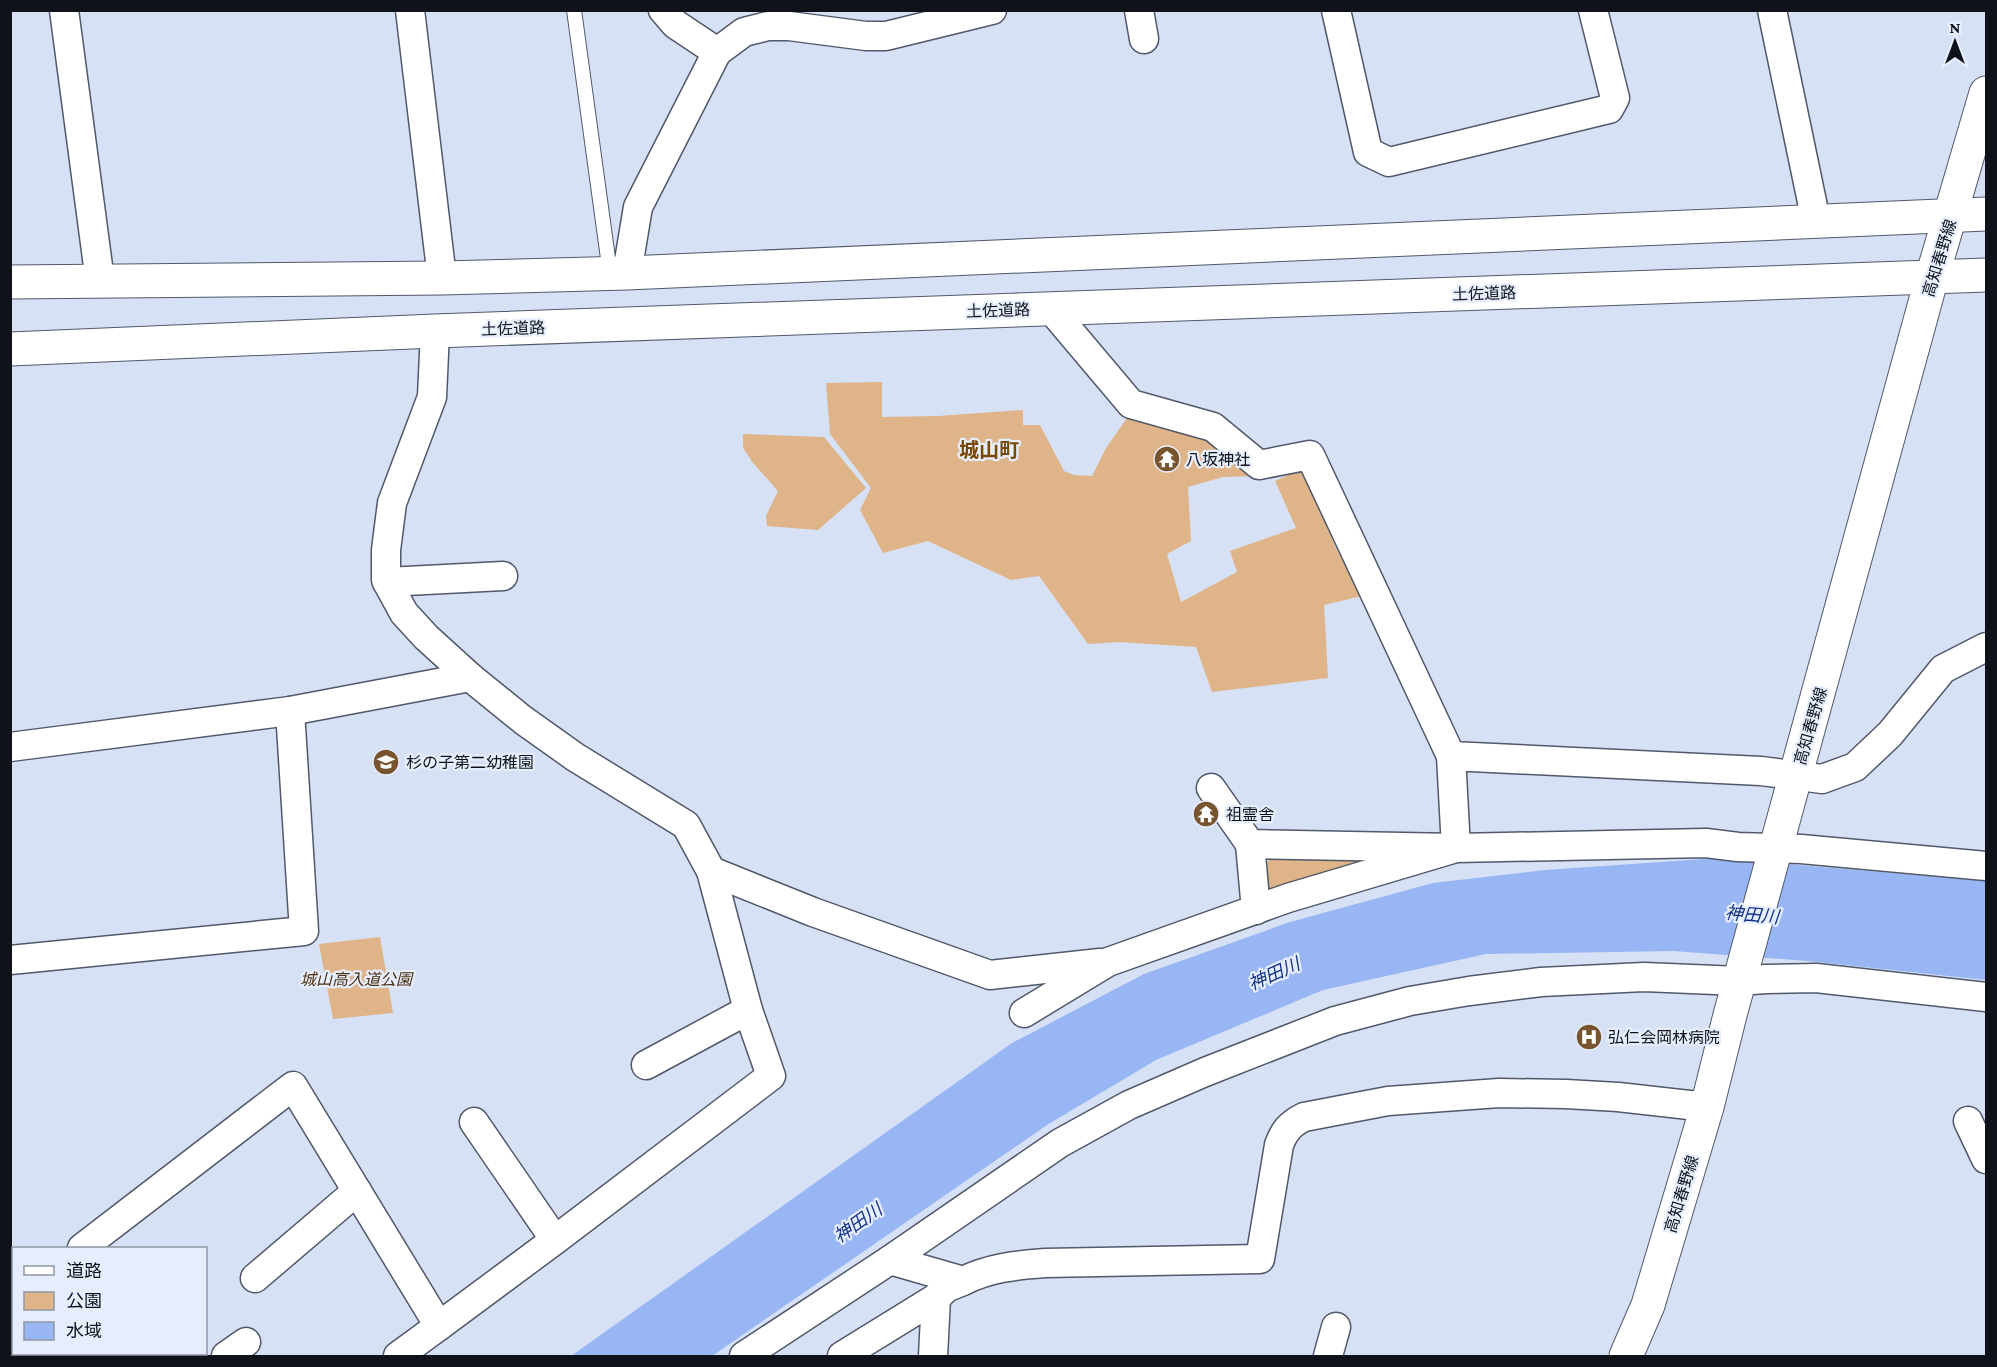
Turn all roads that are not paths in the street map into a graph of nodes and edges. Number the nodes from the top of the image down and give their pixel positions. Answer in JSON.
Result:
{"nodes":[{"id":1,"x":64,"y":10,"type":"edge"},
{"id":2,"x":410,"y":10,"type":"edge"},
{"id":3,"x":574,"y":10,"type":"edge"},
{"id":4,"x":663,"y":10,"type":"edge"},
{"id":5,"x":992,"y":10,"type":"edge"},
{"id":6,"x":1139,"y":10,"type":"edge"},
{"id":7,"x":1336,"y":10,"type":"edge"},
{"id":8,"x":1593,"y":10,"type":"edge"},
{"id":9,"x":1772,"y":10,"type":"edge"},
{"id":10,"x":929,"y":17,"type":"edge"},
{"id":11,"x":1144,"y":39,"type":"dead end"},
{"id":12,"x":717,"y":52,"type":"junction"},
{"id":13,"x":1986,"y":93,"type":"edge"},
{"id":14,"x":1986,"y":214,"type":"edge"},
{"id":15,"x":1952,"y":216,"type":"junction"},
{"id":16,"x":1816,"y":221,"type":"junction"},
{"id":17,"x":618,"y":274,"type":"junction"},
{"id":18,"x":1986,"y":275,"type":"edge"},
{"id":19,"x":1932,"y":277,"type":"junction"},
{"id":20,"x":442,"y":278,"type":"junction"},
{"id":21,"x":100,"y":281,"type":"junction"},
{"id":22,"x":10,"y":282,"type":"edge"},
{"id":23,"x":1050,"y":309,"type":"junction"},
{"id":24,"x":435,"y":331,"type":"junction"},
{"id":25,"x":10,"y":350,"type":"edge"},
{"id":26,"x":503,"y":576,"type":"dead end"},
{"id":27,"x":387,"y":582,"type":"junction"},
{"id":28,"x":1986,"y":647,"type":"edge"},
{"id":29,"x":470,"y":677,"type":"junction"},
{"id":30,"x":290,"y":711,"type":"junction"},
{"id":31,"x":10,"y":747,"type":"edge"},
{"id":32,"x":1450,"y":756,"type":"junction"},
{"id":33,"x":1796,"y":775,"type":"junction"},
{"id":34,"x":1211,"y":788,"type":"dead end"},
{"id":35,"x":1250,"y":844,"type":"junction"},
{"id":36,"x":1456,"y":848,"type":"junction"},
{"id":37,"x":1776,"y":849,"type":"junction"},
{"id":38,"x":1986,"y":866,"type":"edge"},
{"id":39,"x":711,"y":871,"type":"junction"},
{"id":40,"x":1256,"y":910,"type":"junction"},
{"id":41,"x":10,"y":960,"type":"edge"},
{"id":42,"x":1108,"y":962,"type":"junction"},
{"id":43,"x":1741,"y":975,"type":"junction"},
{"id":44,"x":1986,"y":997,"type":"edge"},
{"id":45,"x":748,"y":1010,"type":"junction"},
{"id":46,"x":1024,"y":1013,"type":"dead end"},
{"id":47,"x":646,"y":1065,"type":"dead end"},
{"id":48,"x":1707,"y":1107,"type":"junction"},
{"id":49,"x":1968,"y":1120,"type":"dead end"},
{"id":50,"x":474,"y":1122,"type":"dead end"},
{"id":51,"x":1986,"y":1159,"type":"edge"},
{"id":52,"x":357,"y":1191,"type":"junction"},
{"id":53,"x":555,"y":1240,"type":"junction"},
{"id":54,"x":83,"y":1247,"type":"edge"},
{"id":55,"x":890,"y":1260,"type":"junction"},
{"id":56,"x":255,"y":1278,"type":"dead end"},
{"id":57,"x":963,"y":1281,"type":"junction"},
{"id":58,"x":936,"y":1298,"type":"junction"},
{"id":59,"x":438,"y":1326,"type":"junction"},
{"id":60,"x":1336,"y":1327,"type":"dead end"},
{"id":61,"x":398,"y":1356,"type":"edge"},
{"id":62,"x":744,"y":1356,"type":"edge"},
{"id":63,"x":842,"y":1356,"type":"edge"},
{"id":64,"x":933,"y":1356,"type":"edge"},
{"id":65,"x":1328,"y":1356,"type":"edge"},
{"id":66,"x":1626,"y":1356,"type":"edge"}],
"edges":[{"from":1,"to":21,"type":"street"},
{"from":2,"to":20,"type":"street"},
{"from":3,"to":17,"type":"lane"},
{"from":4,"to":12,"type":"street"},
{"from":5,"to":10,"type":"street"},
{"from":6,"to":11,"type":"street"},
{"from":7,"to":8,"type":"street"},
{"from":9,"to":16,"type":"street"},
{"from":10,"to":12,"type":"street"},
{"from":12,"to":17,"type":"street"},
{"from":13,"to":15,"type":"main road","name":"高知春野線"},
{"from":14,"to":15,"type":"main road"},
{"from":15,"to":16,"type":"main road"},
{"from":15,"to":19,"type":"main road","name":"高知春野線"},
{"from":16,"to":17,"type":"main road"},
{"from":17,"to":20,"type":"main road"},
{"from":18,"to":19,"type":"main road","name":"土佐道路"},
{"from":19,"to":23,"type":"main road","name":"土佐道路"},
{"from":19,"to":33,"type":"main road","name":"高知春野線"},
{"from":20,"to":21,"type":"main road"},
{"from":21,"to":22,"type":"main road"},
{"from":23,"to":24,"type":"main road","name":"土佐道路"},
{"from":23,"to":32,"type":"street"},
{"from":24,"to":25,"type":"main road","name":"土佐道路"},
{"from":24,"to":27,"type":"street"},
{"from":26,"to":27,"type":"street"},
{"from":27,"to":29,"type":"street"},
{"from":28,"to":33,"type":"street"},
{"from":29,"to":30,"type":"street"},
{"from":29,"to":39,"type":"street"},
{"from":30,"to":31,"type":"street"},
{"from":30,"to":41,"type":"street"},
{"from":32,"to":33,"type":"street"},
{"from":32,"to":36,"type":"street"},
{"from":33,"to":37,"type":"main road","name":"高知春野線"},
{"from":34,"to":35,"type":"street"},
{"from":35,"to":36,"type":"street"},
{"from":35,"to":40,"type":"street"},
{"from":36,"to":37,"type":"street"},
{"from":36,"to":40,"type":"street"},
{"from":37,"to":38,"type":"street"},
{"from":37,"to":43,"type":"main road","name":"高知春野線"},
{"from":39,"to":42,"type":"street"},
{"from":39,"to":45,"type":"street"},
{"from":40,"to":42,"type":"street"},
{"from":42,"to":46,"type":"street"},
{"from":43,"to":44,"type":"street"},
{"from":43,"to":48,"type":"main road","name":"高知春野線"},
{"from":43,"to":55,"type":"street"},
{"from":45,"to":47,"type":"street"},
{"from":45,"to":53,"type":"street"},
{"from":48,"to":57,"type":"street"},
{"from":48,"to":66,"type":"main road","name":"高知春野線"},
{"from":49,"to":51,"type":"street"},
{"from":50,"to":53,"type":"street"},
{"from":52,"to":54,"type":"street"},
{"from":52,"to":56,"type":"street"},
{"from":52,"to":59,"type":"street"},
{"from":53,"to":59,"type":"street"},
{"from":55,"to":57,"type":"street"},
{"from":55,"to":62,"type":"street"},
{"from":57,"to":58,"type":"street"},
{"from":58,"to":63,"type":"street"},
{"from":58,"to":64,"type":"street"},
{"from":59,"to":61,"type":"street"},
{"from":60,"to":65,"type":"street"}]}
